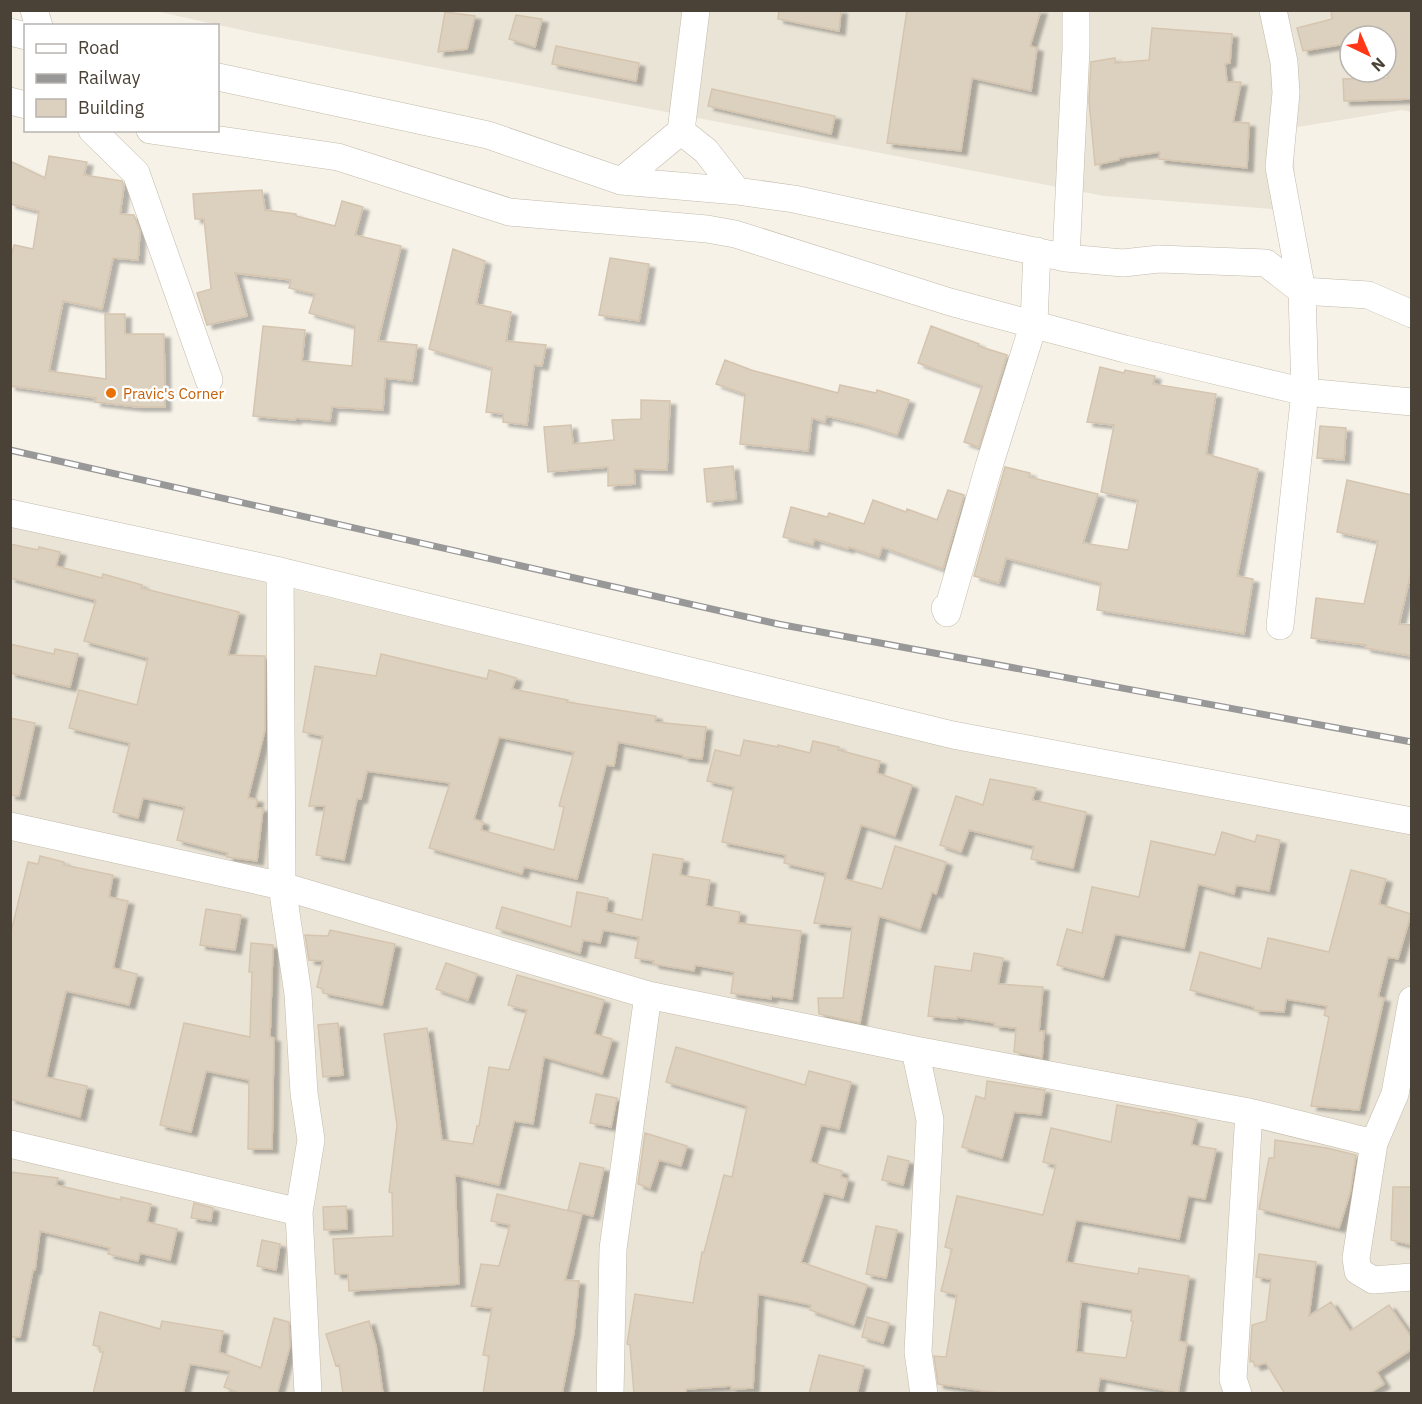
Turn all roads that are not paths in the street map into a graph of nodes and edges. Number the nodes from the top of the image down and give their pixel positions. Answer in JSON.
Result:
{"nodes":[{"id":1,"x":696,"y":10,"type":"edge"},
{"id":2,"x":1076,"y":10,"type":"edge"},
{"id":3,"x":1273,"y":10,"type":"edge"},
{"id":4,"x":219,"y":77,"type":"edge"},
{"id":5,"x":681,"y":131,"type":"junction"},
{"id":6,"x":94,"y":132,"type":"edge"},
{"id":7,"x":163,"y":132,"type":"edge"},
{"id":8,"x":706,"y":151,"type":"junction"},
{"id":9,"x":621,"y":181,"type":"junction"},
{"id":10,"x":704,"y":188,"type":"junction"},
{"id":11,"x":737,"y":191,"type":"junction"},
{"id":12,"x":1287,"y":207,"type":"junction"},
{"id":13,"x":707,"y":229,"type":"junction"},
{"id":14,"x":1037,"y":251,"type":"junction"},
{"id":15,"x":1066,"y":258,"type":"junction"},
{"id":16,"x":1266,"y":263,"type":"junction"},
{"id":17,"x":1302,"y":291,"type":"junction"},
{"id":18,"x":1412,"y":314,"type":"edge"},
{"id":19,"x":1034,"y":323,"type":"junction"},
{"id":20,"x":209,"y":380,"type":"dead end"},
{"id":21,"x":1305,"y":392,"type":"junction"},
{"id":22,"x":1412,"y":402,"type":"edge"},
{"id":23,"x":10,"y":513,"type":"edge"},
{"id":24,"x":280,"y":571,"type":"junction"},
{"id":25,"x":945,"y":608,"type":"dead end"},
{"id":26,"x":1280,"y":626,"type":"dead end"},
{"id":27,"x":1412,"y":821,"type":"edge"},
{"id":28,"x":10,"y":826,"type":"edge"},
{"id":29,"x":282,"y":886,"type":"junction"},
{"id":30,"x":648,"y":995,"type":"junction"},
{"id":31,"x":1412,"y":1000,"type":"edge"},
{"id":32,"x":915,"y":1050,"type":"junction"},
{"id":33,"x":1249,"y":1112,"type":"junction"},
{"id":34,"x":1374,"y":1143,"type":"junction"},
{"id":35,"x":10,"y":1144,"type":"edge"},
{"id":36,"x":299,"y":1212,"type":"junction"},
{"id":37,"x":1412,"y":1277,"type":"edge"},
{"id":38,"x":308,"y":1394,"type":"edge"},
{"id":39,"x":610,"y":1394,"type":"edge"},
{"id":40,"x":924,"y":1394,"type":"edge"},
{"id":41,"x":1238,"y":1394,"type":"edge"}],
"edges":[{"from":1,"to":5,"type":"street"},
{"from":2,"to":15,"type":"street"},
{"from":3,"to":12,"type":"street"},
{"from":4,"to":9,"type":"street"},
{"from":5,"to":8,"type":"street"},
{"from":5,"to":9,"type":"street"},
{"from":6,"to":20,"type":"street"},
{"from":7,"to":13,"type":"street"},
{"from":8,"to":10,"type":"street"},
{"from":8,"to":11,"type":"street"},
{"from":9,"to":10,"type":"street"},
{"from":10,"to":11,"type":"street"},
{"from":10,"to":13,"type":"street"},
{"from":11,"to":14,"type":"street"},
{"from":12,"to":16,"type":"street"},
{"from":12,"to":17,"type":"street"},
{"from":13,"to":19,"type":"street"},
{"from":14,"to":15,"type":"street"},
{"from":14,"to":19,"type":"street"},
{"from":15,"to":16,"type":"street"},
{"from":16,"to":17,"type":"street"},
{"from":17,"to":18,"type":"street"},
{"from":17,"to":21,"type":"street"},
{"from":19,"to":21,"type":"street"},
{"from":19,"to":25,"type":"street"},
{"from":21,"to":22,"type":"street"},
{"from":21,"to":26,"type":"street"},
{"from":23,"to":24,"type":"street"},
{"from":24,"to":27,"type":"street"},
{"from":24,"to":29,"type":"street"},
{"from":28,"to":29,"type":"street"},
{"from":29,"to":30,"type":"street"},
{"from":29,"to":36,"type":"street"},
{"from":30,"to":32,"type":"street"},
{"from":30,"to":39,"type":"street"},
{"from":31,"to":34,"type":"street"},
{"from":32,"to":33,"type":"street"},
{"from":32,"to":40,"type":"street"},
{"from":33,"to":34,"type":"street"},
{"from":33,"to":41,"type":"street"},
{"from":34,"to":37,"type":"street"},
{"from":35,"to":36,"type":"street"},
{"from":36,"to":38,"type":"street"}]}
